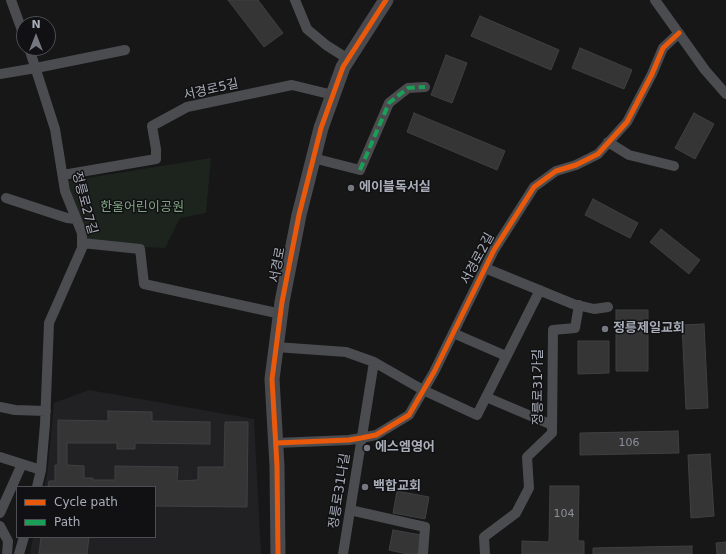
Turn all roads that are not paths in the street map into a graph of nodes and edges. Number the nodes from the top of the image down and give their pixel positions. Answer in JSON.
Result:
{"nodes":[{"id":1,"x":11,"y":0,"type":"edge"},
{"id":2,"x":295,"y":0,"type":"edge"},
{"id":3,"x":386,"y":0,"type":"edge"},
{"id":4,"x":655,"y":0,"type":"edge"},
{"id":5,"x":17,"y":16,"type":"edge"},
{"id":6,"x":679,"y":33,"type":"junction"},
{"id":7,"x":125,"y":50,"type":"dead end"},
{"id":8,"x":32,"y":56,"type":"edge"},
{"id":9,"x":348,"y":59,"type":"junction"},
{"id":10,"x":36,"y":68,"type":"junction"},
{"id":11,"x":0,"y":74,"type":"edge"},
{"id":12,"x":425,"y":87,"type":"dead end"},
{"id":13,"x":726,"y":94,"type":"edge"},
{"id":14,"x":332,"y":95,"type":"junction"},
{"id":15,"x":608,"y":142,"type":"junction"},
{"id":16,"x":313,"y":158,"type":"junction"},
{"id":17,"x":674,"y":166,"type":"dead end"},
{"id":18,"x":63,"y":175,"type":"junction"},
{"id":19,"x":6,"y":198,"type":"dead end"},
{"id":20,"x":76,"y":219,"type":"junction"},
{"id":21,"x":82,"y":243,"type":"junction"},
{"id":22,"x":485,"y":268,"type":"junction"},
{"id":23,"x":540,"y":290,"type":"junction"},
{"id":24,"x":578,"y":306,"type":"junction"},
{"id":25,"x":608,"y":307,"type":"dead end"},
{"id":26,"x":281,"y":314,"type":"junction"},
{"id":27,"x":453,"y":333,"type":"junction"},
{"id":28,"x":276,"y":347,"type":"junction"},
{"id":29,"x":506,"y":356,"type":"junction"},
{"id":30,"x":374,"y":362,"type":"junction"},
{"id":31,"x":423,"y":390,"type":"junction"},
{"id":32,"x":486,"y":397,"type":"junction"},
{"id":33,"x":0,"y":407,"type":"edge"},
{"id":34,"x":46,"y":411,"type":"junction"},
{"id":35,"x":552,"y":425,"type":"junction"},
{"id":36,"x":362,"y":438,"type":"junction"},
{"id":37,"x":276,"y":443,"type":"junction"},
{"id":38,"x":0,"y":457,"type":"edge"},
{"id":39,"x":22,"y":464,"type":"junction"},
{"id":40,"x":41,"y":470,"type":"junction"},
{"id":41,"x":37,"y":486,"type":"edge"},
{"id":42,"x":350,"y":510,"type":"junction"},
{"id":43,"x":0,"y":513,"type":"edge"},
{"id":44,"x":0,"y":526,"type":"edge"},
{"id":45,"x":24,"y":538,"type":"edge"},
{"id":46,"x":7,"y":554,"type":"edge"},
{"id":47,"x":19,"y":554,"type":"edge"},
{"id":48,"x":278,"y":554,"type":"edge"},
{"id":49,"x":343,"y":554,"type":"edge"},
{"id":50,"x":423,"y":554,"type":"edge"},
{"id":51,"x":486,"y":554,"type":"edge"}],
"edges":[{"from":1,"to":5,"type":"street"},
{"from":2,"to":9,"type":"street"},
{"from":3,"to":9,"type":"street","name":"서경로"},
{"from":4,"to":6,"type":"street"},
{"from":6,"to":13,"type":"street"},
{"from":6,"to":15,"type":"street","name":"서경로2길"},
{"from":7,"to":10,"type":"street"},
{"from":8,"to":10,"type":"street","name":"정릉로27길"},
{"from":9,"to":14,"type":"street","name":"서경로"},
{"from":10,"to":11,"type":"street"},
{"from":10,"to":18,"type":"street","name":"정릉로27길"},
{"from":12,"to":16,"type":"street"},
{"from":14,"to":16,"type":"street","name":"서경로"},
{"from":14,"to":18,"type":"street","name":"서경로5길"},
{"from":15,"to":17,"type":"street"},
{"from":15,"to":22,"type":"street","name":"서경로2길"},
{"from":16,"to":26,"type":"street","name":"서경로"},
{"from":18,"to":20,"type":"street","name":"정릉로27길"},
{"from":19,"to":20,"type":"street"},
{"from":20,"to":21,"type":"street","name":"정릉로27길"},
{"from":21,"to":26,"type":"street"},
{"from":21,"to":34,"type":"street","name":"정릉로27길"},
{"from":22,"to":23,"type":"street"},
{"from":22,"to":27,"type":"street","name":"서경로2길"},
{"from":23,"to":24,"type":"street"},
{"from":23,"to":29,"type":"street"},
{"from":24,"to":25,"type":"street"},
{"from":24,"to":35,"type":"street","name":"정릉로31가길"},
{"from":26,"to":28,"type":"street","name":"서경로"},
{"from":27,"to":29,"type":"street"},
{"from":27,"to":31,"type":"street","name":"서경로2길"},
{"from":28,"to":30,"type":"street"},
{"from":28,"to":37,"type":"street","name":"서경로"},
{"from":29,"to":32,"type":"street"},
{"from":30,"to":31,"type":"street"},
{"from":30,"to":36,"type":"street","name":"정릉로31나길"},
{"from":31,"to":32,"type":"street"},
{"from":31,"to":36,"type":"street","name":"서경로2길"},
{"from":32,"to":35,"type":"street"},
{"from":33,"to":34,"type":"street"},
{"from":34,"to":40,"type":"street","name":"정릉로27길"},
{"from":35,"to":51,"type":"street","name":"정릉로31가길"},
{"from":36,"to":37,"type":"street","name":"서경로2길"},
{"from":36,"to":42,"type":"street","name":"정릉로31나길"},
{"from":37,"to":48,"type":"street","name":"서경로"},
{"from":38,"to":39,"type":"street"},
{"from":39,"to":40,"type":"street"},
{"from":39,"to":43,"type":"street"},
{"from":40,"to":41,"type":"street","name":"정릉로27길"},
{"from":42,"to":49,"type":"street","name":"정릉로31나길"},
{"from":42,"to":50,"type":"street"},
{"from":44,"to":46,"type":"street"},
{"from":45,"to":47,"type":"street"}]}
